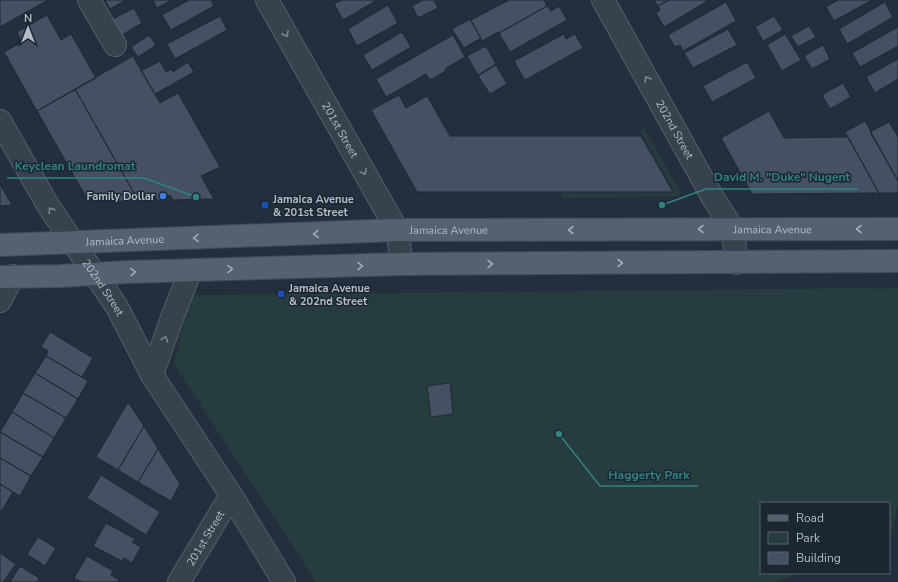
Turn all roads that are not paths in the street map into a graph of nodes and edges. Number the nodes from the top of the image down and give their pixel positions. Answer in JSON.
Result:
{"nodes":[{"id":1,"x":89,"y":0,"type":"edge"},
{"id":2,"x":267,"y":0,"type":"edge"},
{"id":3,"x":603,"y":0,"type":"edge"},
{"id":4,"x":115,"y":45,"type":"dead end"},
{"id":5,"x":0,"y":121,"type":"edge"},
{"id":6,"x":733,"y":229,"type":"junction"},
{"id":7,"x":898,"y":229,"type":"edge"},
{"id":8,"x":397,"y":230,"type":"junction"},
{"id":9,"x":73,"y":242,"type":"junction"},
{"id":10,"x":0,"y":245,"type":"edge"},
{"id":11,"x":898,"y":261,"type":"edge"},
{"id":12,"x":736,"y":263,"type":"junction"},
{"id":13,"x":402,"y":264,"type":"junction"},
{"id":14,"x":192,"y":270,"type":"junction"},
{"id":15,"x":94,"y":274,"type":"junction"},
{"id":16,"x":6,"y":276,"type":"edge"},
{"id":17,"x":0,"y":301,"type":"edge"},
{"id":18,"x":152,"y":375,"type":"junction"},
{"id":19,"x":231,"y":495,"type":"junction"},
{"id":20,"x":178,"y":582,"type":"edge"},
{"id":21,"x":284,"y":582,"type":"edge"}],
"edges":[{"from":1,"to":4,"type":"street"},
{"from":2,"to":8,"type":"street","name":"201st Street","one_way":true},
{"from":6,"to":3,"type":"street","name":"202nd Street","one_way":true},
{"from":9,"to":5,"type":"street","name":"202nd Street","one_way":true},
{"from":7,"to":6,"type":"main road","name":"Jamaica Avenue","one_way":true},
{"from":6,"to":8,"type":"main road","name":"Jamaica Avenue","one_way":true},
{"from":6,"to":12,"type":"street","name":"202nd Street"},
{"from":8,"to":9,"type":"main road","name":"Jamaica Avenue","one_way":true},
{"from":8,"to":13,"type":"street","name":"201st Street"},
{"from":9,"to":10,"type":"main road","name":"Jamaica Avenue"},
{"from":9,"to":15,"type":"street","name":"202nd Street"},
{"from":11,"to":12,"type":"main road"},
{"from":13,"to":12,"type":"main road","one_way":true},
{"from":14,"to":13,"type":"main road","one_way":true},
{"from":15,"to":14,"type":"main road","one_way":true},
{"from":18,"to":14,"type":"street","one_way":true},
{"from":15,"to":16,"type":"main road"},
{"from":15,"to":18,"type":"street","name":"202nd Street"},
{"from":16,"to":17,"type":"street"},
{"from":18,"to":19,"type":"street","name":"202nd Street"},
{"from":19,"to":20,"type":"street","name":"201st Street"},
{"from":19,"to":21,"type":"street","name":"202nd Street"}]}
